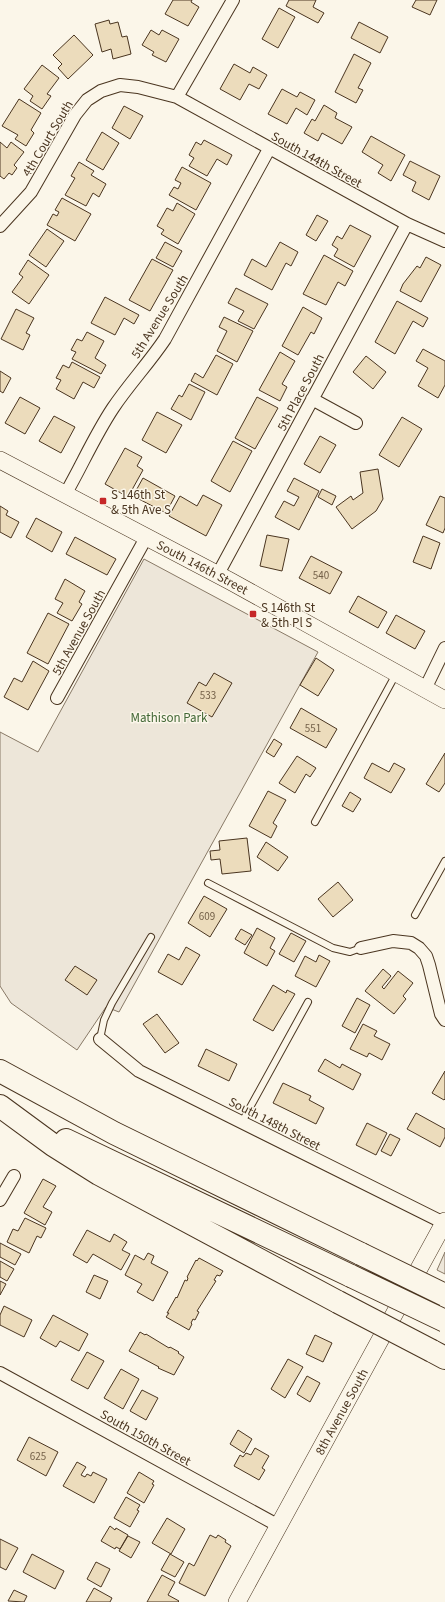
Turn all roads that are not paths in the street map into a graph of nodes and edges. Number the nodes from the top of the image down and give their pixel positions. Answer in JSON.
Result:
{"nodes":[{"id":1,"x":234,"y":0,"type":"edge"},
{"id":2,"x":177,"y":97,"type":"junction"},
{"id":3,"x":269,"y":149,"type":"junction"},
{"id":4,"x":407,"y":224,"type":"junction"},
{"id":5,"x":0,"y":226,"type":"edge"},
{"id":6,"x":445,"y":241,"type":"edge"},
{"id":7,"x":312,"y":399,"type":"junction"},
{"id":8,"x":356,"y":423,"type":"dead end"},
{"id":9,"x":0,"y":460,"type":"edge"},
{"id":10,"x":66,"y":493,"type":"junction"},
{"id":11,"x":147,"y":536,"type":"junction"},
{"id":12,"x":218,"y":574,"type":"junction"},
{"id":13,"x":445,"y":648,"type":"edge"},
{"id":14,"x":396,"y":674,"type":"junction"},
{"id":15,"x":424,"y":689,"type":"junction"},
{"id":16,"x":57,"y":698,"type":"dead end"},
{"id":17,"x":445,"y":700,"type":"edge"},
{"id":18,"x":315,"y":822,"type":"dead end"},
{"id":19,"x":445,"y":860,"type":"edge"},
{"id":20,"x":208,"y":883,"type":"dead end"},
{"id":21,"x":415,"y":915,"type":"dead end"},
{"id":22,"x":151,"y":937,"type":"dead end"},
{"id":23,"x":361,"y":948,"type":"joint"},
{"id":24,"x":308,"y":1002,"type":"dead end"},
{"id":25,"x":445,"y":1020,"type":"edge"},
{"id":26,"x":100,"y":1039,"type":"joint"},
{"id":27,"x":0,"y":1071,"type":"edge"},
{"id":28,"x":6,"y":1110,"type":"edge"},
{"id":29,"x":242,"y":1122,"type":"junction"},
{"id":30,"x":14,"y":1176,"type":"dead end"},
{"id":31,"x":0,"y":1200,"type":"edge"},
{"id":32,"x":444,"y":1222,"type":"edge"},
{"id":33,"x":445,"y":1294,"type":"edge"},
{"id":34,"x":445,"y":1321,"type":"edge"},
{"id":35,"x":438,"y":1355,"type":"edge"},
{"id":36,"x":0,"y":1373,"type":"edge"},
{"id":37,"x":280,"y":1526,"type":"junction"},
{"id":38,"x":237,"y":1602,"type":"edge"}],
"edges":[{"from":1,"to":2,"type":"street"},
{"from":2,"to":3,"type":"street","name":"South 144th Street"},
{"from":2,"to":5,"type":"street","name":"4th Court South"},
{"from":3,"to":4,"type":"street","name":"South 144th Street"},
{"from":3,"to":10,"type":"street","name":"5th Avenue South"},
{"from":4,"to":6,"type":"street","name":"South 144th Street"},
{"from":4,"to":7,"type":"street","name":"5th Place South"},
{"from":7,"to":8,"type":"street"},
{"from":7,"to":12,"type":"street","name":"5th Place South"},
{"from":9,"to":10,"type":"street","name":"South 146th Street"},
{"from":10,"to":11,"type":"street","name":"South 146th Street"},
{"from":11,"to":12,"type":"street","name":"South 146th Street"},
{"from":11,"to":16,"type":"street","name":"5th Avenue South"},
{"from":12,"to":14,"type":"street","name":"South 146th Street"},
{"from":13,"to":15,"type":"street"},
{"from":14,"to":15,"type":"street","name":"South 146th Street"},
{"from":14,"to":18,"type":"lane"},
{"from":15,"to":17,"type":"street","name":"South 146th Street"},
{"from":19,"to":21,"type":"lane"},
{"from":20,"to":23,"type":"lane"},
{"from":22,"to":26,"type":"lane"},
{"from":23,"to":25,"type":"street"},
{"from":24,"to":29,"type":"lane"},
{"from":26,"to":29,"type":"street","name":"South 148th Street"},
{"from":27,"to":33,"type":"highway","bridge":true},
{"from":28,"to":34,"type":"highway","bridge":true},
{"from":28,"to":35,"type":"highway","bridge":true},
{"from":29,"to":32,"type":"street","name":"South 148th Street"},
{"from":30,"to":31,"type":"street"},
{"from":32,"to":37,"type":"street","name":"8th Avenue South"},
{"from":36,"to":37,"type":"street","name":"South 150th Street"},
{"from":37,"to":38,"type":"street","name":"8th Avenue South"}]}
